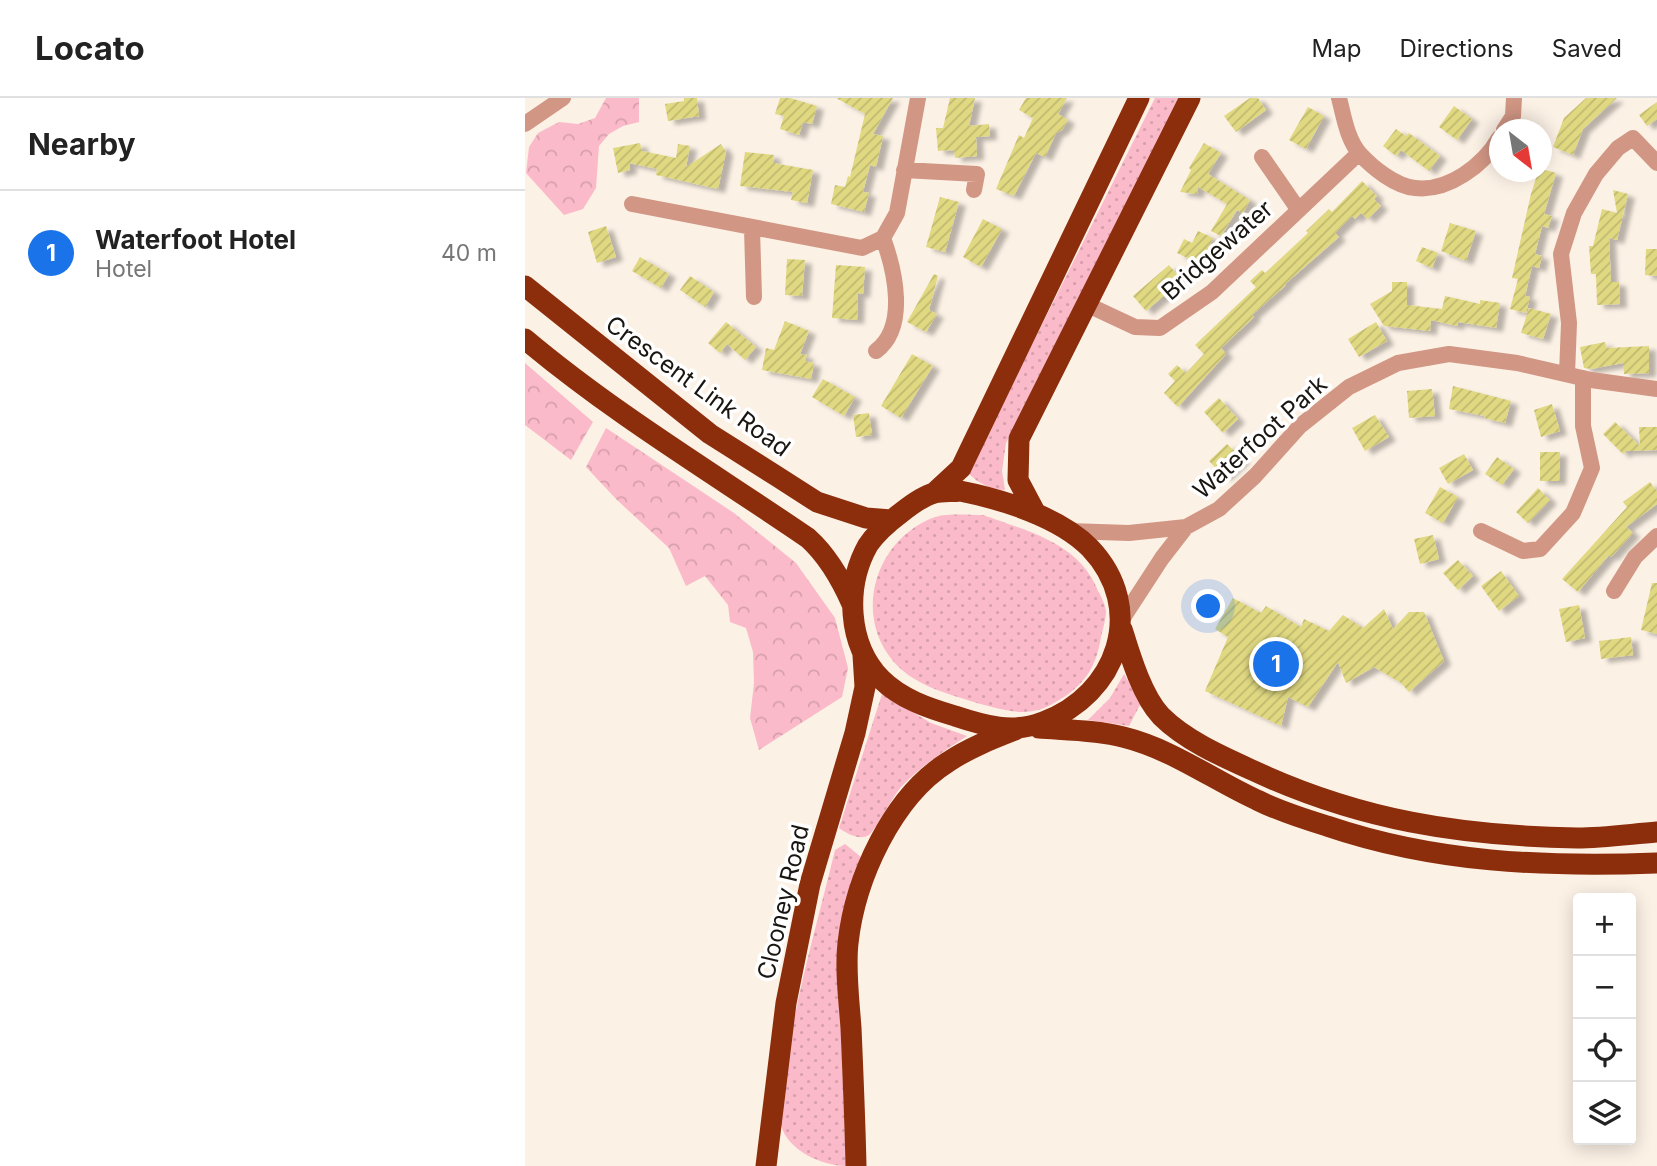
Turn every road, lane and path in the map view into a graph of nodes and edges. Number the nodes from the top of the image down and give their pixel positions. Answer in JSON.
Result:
{"nodes":[{"id":1,"x":563,"y":98,"type":"edge"},
{"id":2,"x":918,"y":98,"type":"edge"},
{"id":3,"x":1139,"y":98,"type":"edge"},
{"id":4,"x":1190,"y":98,"type":"edge"},
{"id":5,"x":1339,"y":98,"type":"edge"},
{"id":6,"x":1514,"y":98,"type":"edge"},
{"id":7,"x":1511,"y":119,"type":"edge"},
{"id":8,"x":525,"y":124,"type":"edge"},
{"id":9,"x":1359,"y":153,"type":"junction"},
{"id":10,"x":1489,"y":153,"type":"edge"},
{"id":11,"x":1262,"y":157,"type":"dead end"},
{"id":12,"x":1657,"y":163,"type":"edge"},
{"id":13,"x":904,"y":170,"type":"junction"},
{"id":14,"x":974,"y":190,"type":"dead end"},
{"id":15,"x":632,"y":204,"type":"dead end"},
{"id":16,"x":1297,"y":209,"type":"junction"},
{"id":17,"x":752,"y":229,"type":"junction"},
{"id":18,"x":883,"y":238,"type":"junction"},
{"id":19,"x":525,"y":286,"type":"edge"},
{"id":20,"x":754,"y":297,"type":"dead end"},
{"id":21,"x":1088,"y":305,"type":"junction"},
{"id":22,"x":525,"y":339,"type":"edge"},
{"id":23,"x":876,"y":351,"type":"dead end"},
{"id":24,"x":1575,"y":376,"type":"junction"},
{"id":25,"x":1657,"y":389,"type":"edge"},
{"id":26,"x":934,"y":493,"type":"junction"},
{"id":27,"x":1036,"y":514,"type":"junction"},
{"id":28,"x":891,"y":520,"type":"junction"},
{"id":29,"x":1186,"y":527,"type":"junction"},
{"id":30,"x":1069,"y":531,"type":"junction"},
{"id":31,"x":1481,"y":531,"type":"dead end"},
{"id":32,"x":1657,"y":536,"type":"edge"},
{"id":33,"x":1614,"y":591,"type":"dead end"},
{"id":34,"x":852,"y":606,"type":"junction"},
{"id":35,"x":1122,"y":625,"type":"junction"},
{"id":36,"x":863,"y":653,"type":"junction"},
{"id":37,"x":1023,"y":729,"type":"junction"},
{"id":38,"x":1657,"y":832,"type":"edge"},
{"id":39,"x":1657,"y":863,"type":"edge"},
{"id":40,"x":766,"y":1166,"type":"edge"},
{"id":41,"x":856,"y":1166,"type":"edge"}],
"edges":[{"from":1,"to":8,"type":"street"},
{"from":2,"to":13,"type":"street"},
{"from":3,"to":26,"type":"highway"},
{"from":4,"to":21,"type":"highway"},
{"from":5,"to":9,"type":"street"},
{"from":6,"to":7,"type":"street"},
{"from":9,"to":10,"type":"street"},
{"from":9,"to":16,"type":"street","name":"Bridgewater"},
{"from":11,"to":16,"type":"street","name":"Bridgewater"},
{"from":12,"to":24,"type":"street"},
{"from":13,"to":14,"type":"street"},
{"from":13,"to":18,"type":"street"},
{"from":15,"to":17,"type":"street"},
{"from":16,"to":21,"type":"street","name":"Bridgewater"},
{"from":17,"to":18,"type":"street"},
{"from":17,"to":20,"type":"street"},
{"from":18,"to":23,"type":"street"},
{"from":19,"to":28,"type":"highway","name":"Crescent Link Road"},
{"from":21,"to":27,"type":"highway"},
{"from":22,"to":34,"type":"highway"},
{"from":24,"to":25,"type":"street","name":"Waterfoot Park"},
{"from":24,"to":29,"type":"street","name":"Waterfoot Park"},
{"from":24,"to":31,"type":"street"},
{"from":26,"to":27,"type":"highway"},
{"from":26,"to":28,"type":"highway"},
{"from":27,"to":30,"type":"highway"},
{"from":28,"to":34,"type":"highway"},
{"from":29,"to":30,"type":"street","name":"Waterfoot Park"},
{"from":29,"to":35,"type":"street","name":"Waterfoot Park"},
{"from":30,"to":35,"type":"highway"},
{"from":32,"to":33,"type":"street"},
{"from":34,"to":36,"type":"highway"},
{"from":35,"to":37,"type":"highway"},
{"from":35,"to":38,"type":"highway"},
{"from":36,"to":37,"type":"highway"},
{"from":36,"to":40,"type":"highway","name":"Clooney Road"},
{"from":37,"to":39,"type":"highway"},
{"from":37,"to":41,"type":"highway"}]}
